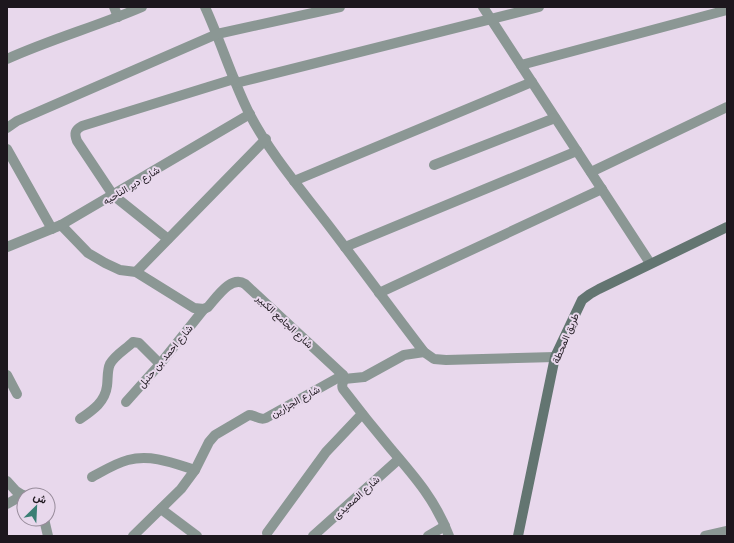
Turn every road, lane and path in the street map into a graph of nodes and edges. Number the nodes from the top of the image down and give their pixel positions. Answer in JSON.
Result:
{"nodes":[{"id":1,"x":114,"y":7,"type":"edge"},
{"id":2,"x":142,"y":7,"type":"edge"},
{"id":3,"x":206,"y":7,"type":"edge"},
{"id":4,"x":340,"y":7,"type":"edge"},
{"id":5,"x":483,"y":7,"type":"edge"},
{"id":6,"x":539,"y":7,"type":"edge"},
{"id":7,"x":727,"y":10,"type":"edge"},
{"id":8,"x":118,"y":17,"type":"junction"},
{"id":9,"x":491,"y":19,"type":"junction"},
{"id":10,"x":217,"y":34,"type":"junction"},
{"id":11,"x":7,"y":59,"type":"edge"},
{"id":12,"x":521,"y":65,"type":"junction"},
{"id":13,"x":235,"y":81,"type":"junction"},
{"id":14,"x":532,"y":82,"type":"junction"},
{"id":15,"x":727,"y":107,"type":"edge"},
{"id":16,"x":250,"y":114,"type":"junction"},
{"id":17,"x":555,"y":118,"type":"junction"},
{"id":18,"x":7,"y":128,"type":"edge"},
{"id":19,"x":266,"y":139,"type":"junction"},
{"id":20,"x":7,"y":149,"type":"edge"},
{"id":21,"x":577,"y":151,"type":"junction"},
{"id":22,"x":434,"y":165,"type":"dead end"},
{"id":23,"x":591,"y":172,"type":"junction"},
{"id":24,"x":294,"y":181,"type":"junction"},
{"id":25,"x":602,"y":189,"type":"junction"},
{"id":26,"x":113,"y":195,"type":"junction"},
{"id":27,"x":727,"y":226,"type":"edge"},
{"id":28,"x":56,"y":227,"type":"junction"},
{"id":29,"x":168,"y":239,"type":"junction"},
{"id":30,"x":7,"y":247,"type":"edge"},
{"id":31,"x":345,"y":247,"type":"junction"},
{"id":32,"x":650,"y":263,"type":"junction"},
{"id":33,"x":136,"y":272,"type":"junction"},
{"id":34,"x":379,"y":292,"type":"junction"},
{"id":35,"x":204,"y":309,"type":"junction"},
{"id":36,"x":424,"y":352,"type":"junction"},
{"id":37,"x":555,"y":357,"type":"junction"},
{"id":38,"x":160,"y":364,"type":"junction"},
{"id":39,"x":7,"y":375,"type":"edge"},
{"id":40,"x":344,"y":377,"type":"junction"},
{"id":41,"x":17,"y":394,"type":"dead end"},
{"id":42,"x":126,"y":402,"type":"dead end"},
{"id":43,"x":362,"y":414,"type":"junction"},
{"id":44,"x":80,"y":419,"type":"dead end"},
{"id":45,"x":399,"y":458,"type":"junction"},
{"id":46,"x":195,"y":470,"type":"junction"},
{"id":47,"x":92,"y":477,"type":"dead end"},
{"id":48,"x":7,"y":481,"type":"edge"},
{"id":49,"x":16,"y":489,"type":"edge"},
{"id":50,"x":16,"y":500,"type":"edge"},
{"id":51,"x":7,"y":504,"type":"edge"},
{"id":52,"x":161,"y":509,"type":"junction"},
{"id":53,"x":445,"y":526,"type":"junction"},
{"id":54,"x":727,"y":531,"type":"edge"},
{"id":55,"x":267,"y":533,"type":"dead end"},
{"id":56,"x":132,"y":536,"type":"edge"},
{"id":57,"x":196,"y":536,"type":"edge"},
{"id":58,"x":313,"y":536,"type":"edge"},
{"id":59,"x":428,"y":536,"type":"edge"},
{"id":60,"x":449,"y":536,"type":"edge"},
{"id":61,"x":518,"y":536,"type":"edge"},
{"id":62,"x":705,"y":536,"type":"edge"}],
"edges":[{"from":1,"to":8,"type":"street"},
{"from":2,"to":8,"type":"street"},
{"from":3,"to":10,"type":"street"},
{"from":4,"to":10,"type":"street"},
{"from":5,"to":9,"type":"street"},
{"from":6,"to":9,"type":"street"},
{"from":7,"to":12,"type":"street"},
{"from":8,"to":11,"type":"street"},
{"from":9,"to":12,"type":"street"},
{"from":9,"to":13,"type":"street"},
{"from":10,"to":13,"type":"street"},
{"from":10,"to":18,"type":"street"},
{"from":12,"to":14,"type":"street"},
{"from":13,"to":16,"type":"street"},
{"from":13,"to":26,"type":"street"},
{"from":14,"to":17,"type":"street"},
{"from":14,"to":24,"type":"street"},
{"from":15,"to":23,"type":"street"},
{"from":16,"to":19,"type":"street"},
{"from":16,"to":26,"type":"street","name":"شارع دير الناحيه"},
{"from":17,"to":21,"type":"street"},
{"from":17,"to":22,"type":"street"},
{"from":19,"to":24,"type":"street"},
{"from":19,"to":29,"type":"street"},
{"from":20,"to":28,"type":"street"},
{"from":21,"to":23,"type":"street"},
{"from":21,"to":31,"type":"street"},
{"from":23,"to":25,"type":"street"},
{"from":24,"to":31,"type":"street"},
{"from":25,"to":32,"type":"street"},
{"from":25,"to":34,"type":"street"},
{"from":26,"to":28,"type":"street","name":"شارع دير الناحيه"},
{"from":26,"to":29,"type":"street"},
{"from":27,"to":32,"type":"street","name":"طريق المحطة"},
{"from":28,"to":30,"type":"street","name":"شارع دير الناحيه"},
{"from":28,"to":33,"type":"street"},
{"from":29,"to":33,"type":"street"},
{"from":31,"to":34,"type":"street"},
{"from":32,"to":37,"type":"street","name":"طريق المحطة"},
{"from":33,"to":35,"type":"street"},
{"from":34,"to":36,"type":"street"},
{"from":35,"to":38,"type":"street","name":"شارع احمد بن حنبل"},
{"from":35,"to":40,"type":"street","name":"شارع الجامع الكبير"},
{"from":36,"to":37,"type":"street"},
{"from":36,"to":40,"type":"street"},
{"from":37,"to":61,"type":"street","name":"طريق المحطة"},
{"from":38,"to":42,"type":"street","name":"شارع احمد بن حنبل"},
{"from":38,"to":44,"type":"street"},
{"from":39,"to":41,"type":"street"},
{"from":40,"to":43,"type":"street"},
{"from":40,"to":46,"type":"street","name":"شارع الجزارين"},
{"from":43,"to":45,"type":"street"},
{"from":43,"to":55,"type":"street"},
{"from":45,"to":53,"type":"street"},
{"from":45,"to":58,"type":"street","name":"شارع الصعيدى"},
{"from":46,"to":47,"type":"street"},
{"from":46,"to":52,"type":"street","name":"شارع الجزارين"},
{"from":48,"to":49,"type":"street"},
{"from":50,"to":51,"type":"street"},
{"from":52,"to":56,"type":"street","name":"شارع الجزارين"},
{"from":52,"to":57,"type":"street"},
{"from":53,"to":59,"type":"street"},
{"from":53,"to":60,"type":"street"},
{"from":54,"to":62,"type":"street"}]}
